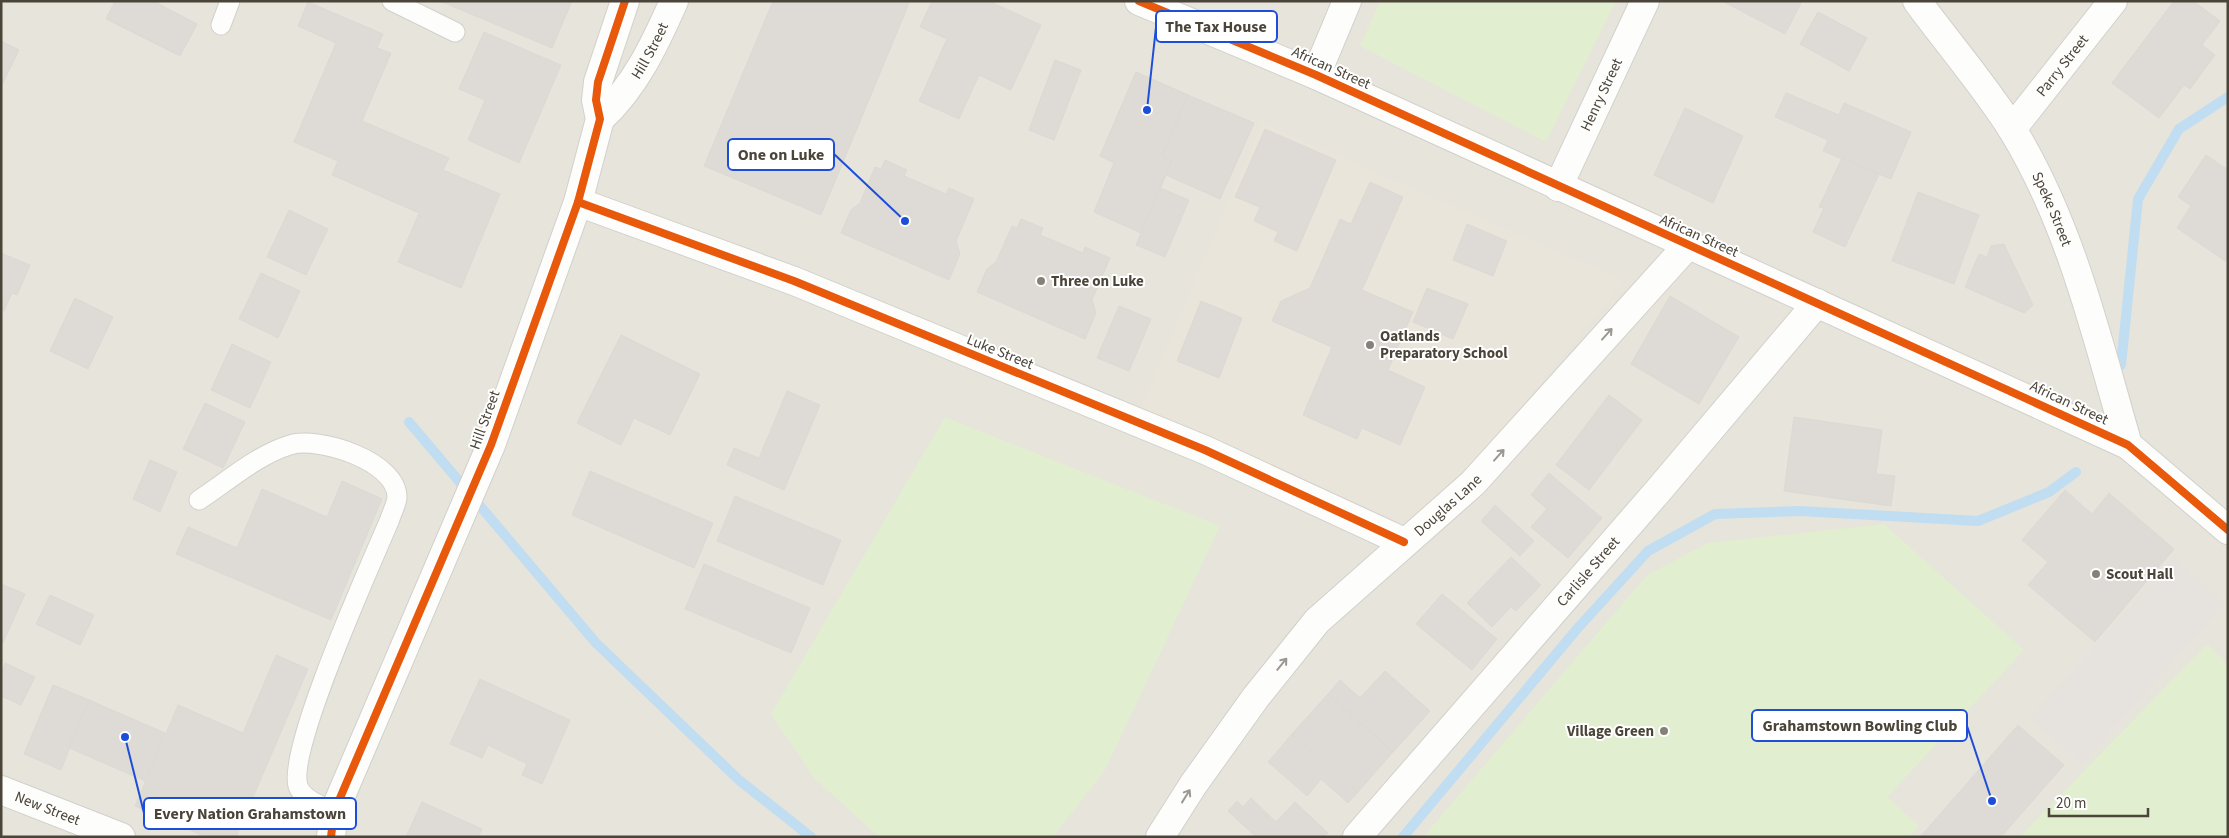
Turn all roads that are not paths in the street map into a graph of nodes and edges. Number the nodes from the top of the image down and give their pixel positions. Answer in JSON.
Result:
{"nodes":[{"id":1,"x":230,"y":1,"type":"edge"},
{"id":2,"x":392,"y":1,"type":"edge"},
{"id":3,"x":625,"y":1,"type":"edge"},
{"id":4,"x":674,"y":1,"type":"edge"},
{"id":5,"x":1139,"y":1,"type":"edge"},
{"id":6,"x":1348,"y":1,"type":"edge"},
{"id":7,"x":1646,"y":1,"type":"edge"},
{"id":8,"x":1917,"y":1,"type":"edge"},
{"id":9,"x":2113,"y":1,"type":"edge"},
{"id":10,"x":221,"y":25,"type":"dead end"},
{"id":11,"x":455,"y":32,"type":"dead end"},
{"id":12,"x":1316,"y":75,"type":"junction"},
{"id":13,"x":600,"y":119,"type":"junction"},
{"id":14,"x":2012,"y":129,"type":"junction"},
{"id":15,"x":1558,"y":187,"type":"junction"},
{"id":16,"x":578,"y":202,"type":"junction"},
{"id":17,"x":1687,"y":246,"type":"junction"},
{"id":18,"x":1817,"y":303,"type":"junction"},
{"id":19,"x":2128,"y":445,"type":"junction"},
{"id":20,"x":199,"y":500,"type":"dead end"},
{"id":21,"x":2228,"y":530,"type":"edge"},
{"id":22,"x":1404,"y":542,"type":"junction"},
{"id":23,"x":1,"y":790,"type":"edge"},
{"id":24,"x":333,"y":825,"type":"edge"},
{"id":25,"x":121,"y":837,"type":"edge"},
{"id":26,"x":1160,"y":837,"type":"edge"},
{"id":27,"x":1357,"y":837,"type":"edge"}],
"edges":[{"from":1,"to":10,"type":"lane"},
{"from":2,"to":11,"type":"lane"},
{"from":3,"to":13,"type":"street","name":"Hill Street"},
{"from":4,"to":13,"type":"street","name":"Hill Street"},
{"from":5,"to":12,"type":"street","name":"African Street"},
{"from":6,"to":12,"type":"street"},
{"from":7,"to":15,"type":"street","name":"Henry Street"},
{"from":8,"to":14,"type":"street","name":"Speke Street"},
{"from":9,"to":14,"type":"street","name":"Parry Street"},
{"from":12,"to":15,"type":"street","name":"African Street"},
{"from":13,"to":16,"type":"street","name":"Hill Street"},
{"from":14,"to":19,"type":"street","name":"Speke Street"},
{"from":15,"to":17,"type":"street","name":"African Street"},
{"from":16,"to":22,"type":"street","name":"Luke Street"},
{"from":16,"to":24,"type":"street","name":"Hill Street"},
{"from":17,"to":18,"type":"street","name":"African Street"},
{"from":22,"to":17,"type":"street","name":"Douglas Lane","one_way":true},
{"from":18,"to":19,"type":"street","name":"African Street"},
{"from":18,"to":27,"type":"street","name":"Carlisle Street"},
{"from":19,"to":21,"type":"street","name":"African Street"},
{"from":20,"to":24,"type":"lane"},
{"from":26,"to":22,"type":"street","name":"Douglas Lane","one_way":true},
{"from":23,"to":25,"type":"street","name":"New Street"}]}
